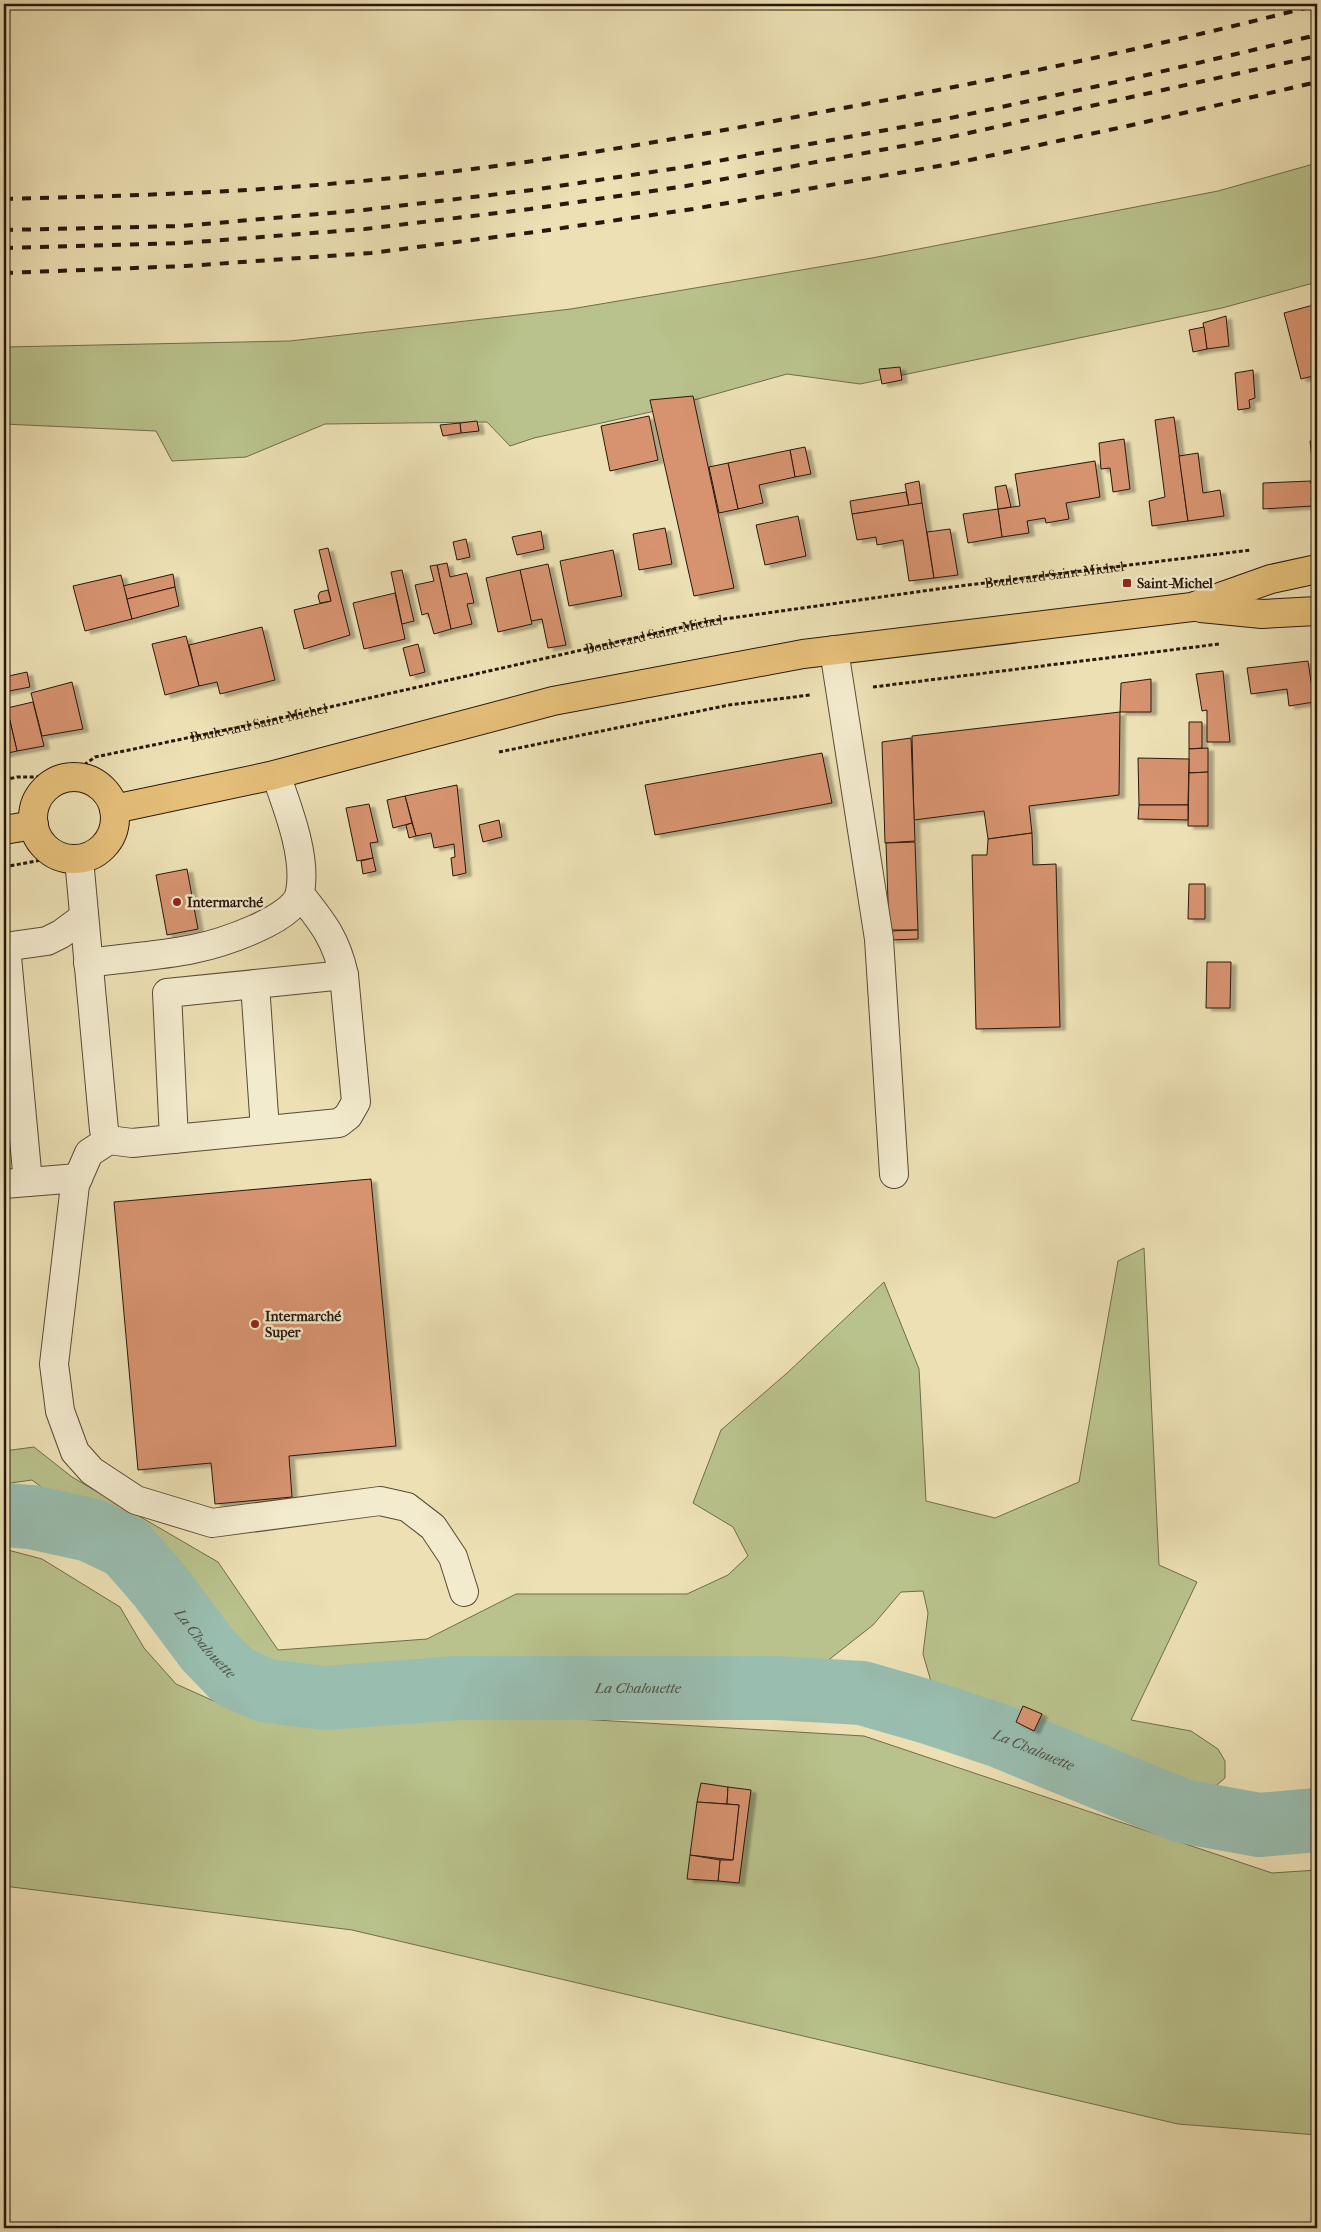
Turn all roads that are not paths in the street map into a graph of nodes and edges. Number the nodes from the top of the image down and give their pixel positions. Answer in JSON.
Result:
{"nodes":[{"id":1,"x":1317,"y":569,"type":"edge"},
{"id":2,"x":1317,"y":574,"type":"edge"},
{"id":3,"x":1317,"y":588,"type":"edge"},
{"id":4,"x":1192,"y":607,"type":"junction"},
{"id":5,"x":1317,"y":612,"type":"edge"},
{"id":6,"x":834,"y":650,"type":"junction"},
{"id":7,"x":276,"y":775,"type":"junction"},
{"id":8,"x":114,"y":810,"type":"junction"},
{"id":9,"x":34,"y":825,"type":"junction"},
{"id":10,"x":4,"y":830,"type":"edge"},
{"id":11,"x":69,"y":858,"type":"junction"},
{"id":12,"x":300,"y":894,"type":"junction"},
{"id":13,"x":84,"y":917,"type":"junction"},
{"id":14,"x":5,"y":946,"type":"edge"},
{"id":15,"x":88,"y":963,"type":"junction"},
{"id":16,"x":344,"y":975,"type":"junction"},
{"id":17,"x":255,"y":984,"type":"junction"},
{"id":18,"x":265,"y":1130,"type":"junction"},
{"id":19,"x":174,"y":1139,"type":"junction"},
{"id":20,"x":109,"y":1140,"type":"junction"},
{"id":21,"x":894,"y":1174,"type":"dead end"},
{"id":22,"x":78,"y":1178,"type":"junction"},
{"id":23,"x":16,"y":1183,"type":"edge"},
{"id":24,"x":464,"y":1592,"type":"dead end"}],
"edges":[{"from":1,"to":4,"type":"main road"},
{"from":2,"to":3,"type":"main road"},
{"from":4,"to":5,"type":"main road"},
{"from":4,"to":6,"type":"main road"},
{"from":6,"to":7,"type":"main road"},
{"from":6,"to":21,"type":"lane"},
{"from":7,"to":8,"type":"main road"},
{"from":7,"to":12,"type":"lane"},
{"from":8,"to":9,"type":"main road"},
{"from":8,"to":11,"type":"main road"},
{"from":9,"to":10,"type":"main road"},
{"from":9,"to":11,"type":"main road"},
{"from":11,"to":13,"type":"lane"},
{"from":12,"to":15,"type":"lane"},
{"from":12,"to":16,"type":"lane"},
{"from":13,"to":14,"type":"lane"},
{"from":13,"to":15,"type":"lane"},
{"from":14,"to":23,"type":"lane"},
{"from":15,"to":20,"type":"lane"},
{"from":16,"to":17,"type":"lane"},
{"from":16,"to":18,"type":"lane"},
{"from":17,"to":18,"type":"lane"},
{"from":17,"to":19,"type":"lane"},
{"from":18,"to":19,"type":"lane"},
{"from":19,"to":20,"type":"lane"},
{"from":20,"to":22,"type":"lane"},
{"from":22,"to":23,"type":"lane"},
{"from":22,"to":24,"type":"lane"}]}
